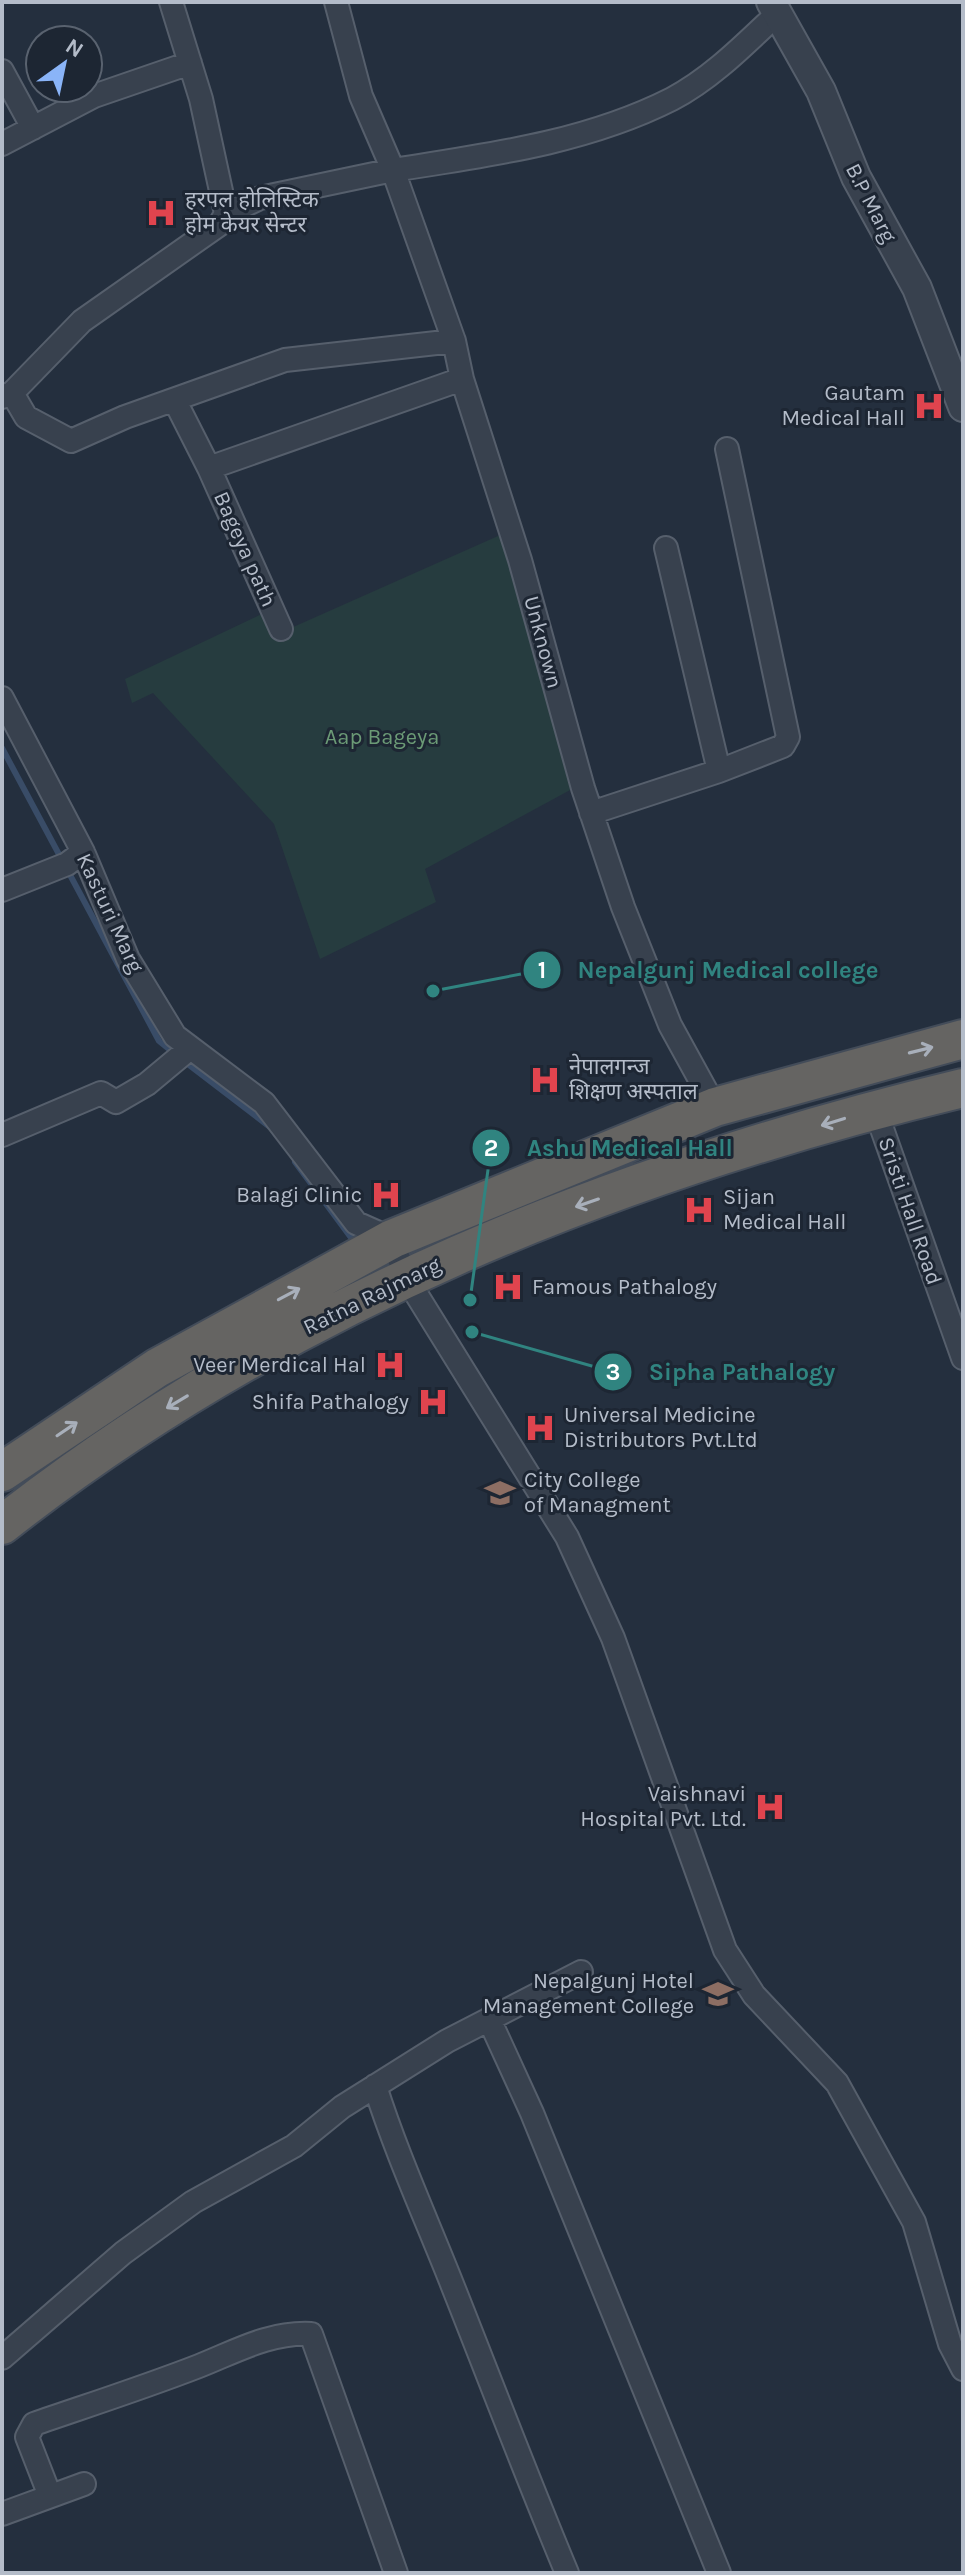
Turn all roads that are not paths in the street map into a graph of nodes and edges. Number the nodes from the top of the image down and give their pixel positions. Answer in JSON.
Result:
{"nodes":[{"id":1,"x":171,"y":2,"type":"edge"},
{"id":2,"x":336,"y":2,"type":"edge"},
{"id":3,"x":774,"y":8,"type":"edge"},
{"id":4,"x":190,"y":63,"type":"junction"},
{"id":5,"x":2,"y":71,"type":"edge"},
{"id":6,"x":33,"y":128,"type":"junction"},
{"id":7,"x":2,"y":144,"type":"edge"},
{"id":8,"x":393,"y":170,"type":"junction"},
{"id":9,"x":226,"y":214,"type":"junction"},
{"id":10,"x":454,"y":341,"type":"junction"},
{"id":11,"x":462,"y":379,"type":"junction"},
{"id":12,"x":7,"y":395,"type":"edge"},
{"id":13,"x":175,"y":401,"type":"junction"},
{"id":14,"x":963,"y":407,"type":"edge"},
{"id":15,"x":727,"y":449,"type":"dead end"},
{"id":16,"x":209,"y":468,"type":"junction"},
{"id":17,"x":666,"y":548,"type":"dead end"},
{"id":18,"x":281,"y":629,"type":"dead end"},
{"id":19,"x":2,"y":698,"type":"edge"},
{"id":20,"x":719,"y":771,"type":"junction"},
{"id":21,"x":591,"y":813,"type":"junction"},
{"id":22,"x":83,"y":852,"type":"junction"},
{"id":23,"x":2,"y":890,"type":"edge"},
{"id":24,"x":963,"y":1039,"type":"edge"},
{"id":25,"x":189,"y":1049,"type":"junction"},
{"id":26,"x":963,"y":1088,"type":"edge"},
{"id":27,"x":715,"y":1107,"type":"junction"},
{"id":28,"x":875,"y":1109,"type":"junction"},
{"id":29,"x":2,"y":1135,"type":"edge"},
{"id":30,"x":392,"y":1239,"type":"junction"},
{"id":31,"x":405,"y":1276,"type":"junction"},
{"id":32,"x":963,"y":1358,"type":"edge"},
{"id":33,"x":2,"y":1472,"type":"edge"},
{"id":34,"x":2,"y":1525,"type":"edge"},
{"id":35,"x":581,"y":1972,"type":"dead end"},
{"id":36,"x":489,"y":2019,"type":"junction"},
{"id":37,"x":375,"y":2086,"type":"junction"},
{"id":38,"x":2,"y":2358,"type":"edge"},
{"id":39,"x":963,"y":2369,"type":"edge"},
{"id":40,"x":84,"y":2484,"type":"dead end"},
{"id":41,"x":50,"y":2496,"type":"junction"},
{"id":42,"x":2,"y":2514,"type":"edge"},
{"id":43,"x":396,"y":2573,"type":"edge"},
{"id":44,"x":567,"y":2573,"type":"edge"},
{"id":45,"x":719,"y":2573,"type":"edge"}],
"edges":[{"from":1,"to":4,"type":"street"},
{"from":2,"to":8,"type":"street","name":"Unknown"},
{"from":3,"to":8,"type":"street"},
{"from":3,"to":14,"type":"street","name":"B.P Marg"},
{"from":4,"to":6,"type":"street"},
{"from":4,"to":9,"type":"street"},
{"from":5,"to":6,"type":"street"},
{"from":6,"to":7,"type":"street"},
{"from":8,"to":9,"type":"street"},
{"from":8,"to":10,"type":"street","name":"Unknown"},
{"from":9,"to":12,"type":"street"},
{"from":10,"to":11,"type":"street","name":"Unknown"},
{"from":10,"to":13,"type":"street"},
{"from":11,"to":16,"type":"street"},
{"from":11,"to":21,"type":"street","name":"Unknown"},
{"from":12,"to":13,"type":"street"},
{"from":13,"to":16,"type":"street","name":"Bageya path"},
{"from":15,"to":20,"type":"street"},
{"from":16,"to":18,"type":"street","name":"Bageya path"},
{"from":17,"to":20,"type":"street"},
{"from":19,"to":22,"type":"street","name":"Kasturi Marg"},
{"from":20,"to":21,"type":"street"},
{"from":21,"to":27,"type":"street","name":"Unknown"},
{"from":22,"to":23,"type":"street"},
{"from":22,"to":25,"type":"street","name":"Kasturi Marg"},
{"from":27,"to":24,"type":"highway","name":"Ratna Rajmarg","one_way":true},
{"from":25,"to":29,"type":"street"},
{"from":25,"to":30,"type":"street","name":"Kasturi Marg"},
{"from":26,"to":28,"type":"highway","name":"Ratna Rajmarg"},
{"from":27,"to":30,"type":"highway","name":"Ratna Rajmarg"},
{"from":28,"to":31,"type":"highway","name":"Ratna Rajmarg","one_way":true},
{"from":28,"to":32,"type":"street","name":"Sristi Hall Road"},
{"from":30,"to":31,"type":"street"},
{"from":33,"to":30,"type":"highway","name":"Ratna Rajmarg","one_way":true},
{"from":31,"to":34,"type":"highway","name":"Ratna Rajmarg","one_way":true},
{"from":31,"to":39,"type":"street"},
{"from":35,"to":36,"type":"street"},
{"from":36,"to":37,"type":"street"},
{"from":36,"to":45,"type":"street"},
{"from":37,"to":38,"type":"street"},
{"from":37,"to":44,"type":"street"},
{"from":40,"to":41,"type":"street"},
{"from":41,"to":42,"type":"street"},
{"from":41,"to":43,"type":"street"}]}
